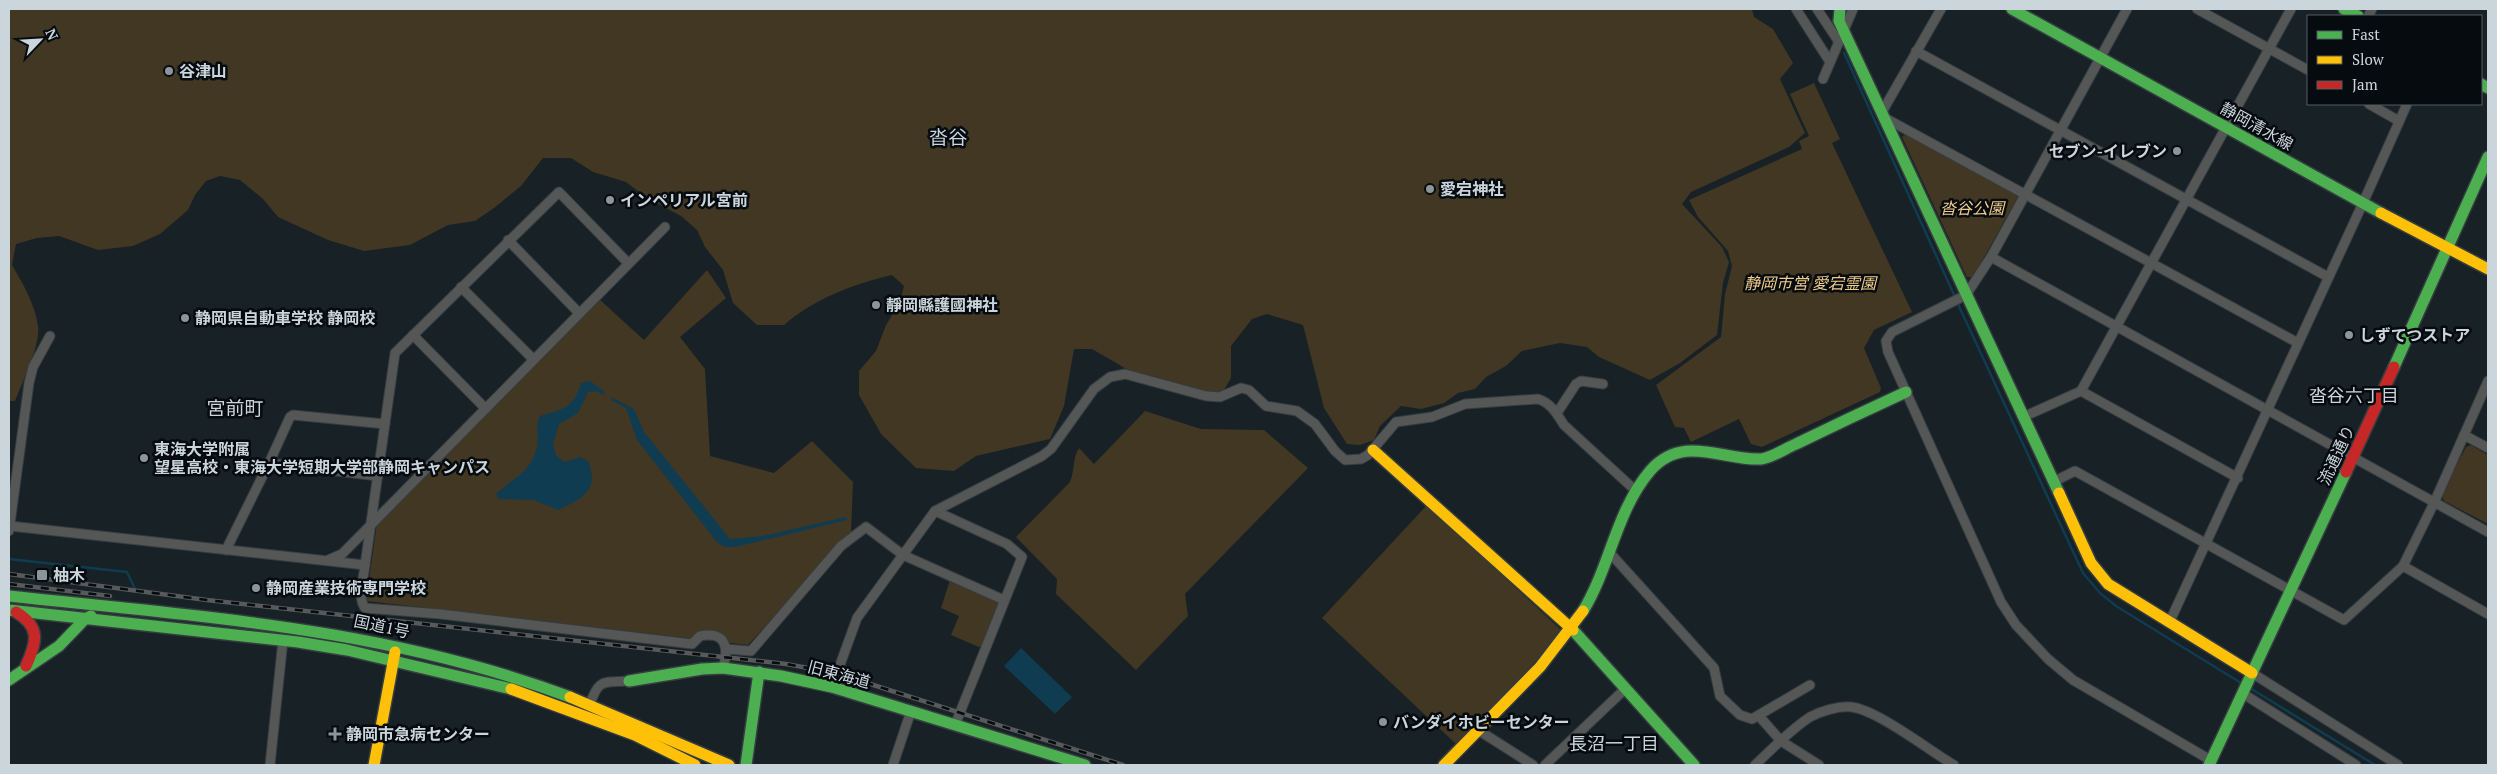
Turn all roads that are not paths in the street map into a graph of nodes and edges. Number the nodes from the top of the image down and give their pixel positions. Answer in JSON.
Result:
{"nodes":[{"id":1,"x":1796,"y":9,"type":"edge"},
{"id":2,"x":1817,"y":9,"type":"edge"},
{"id":3,"x":1840,"y":9,"type":"edge"},
{"id":4,"x":1853,"y":9,"type":"edge"},
{"id":5,"x":1940,"y":9,"type":"edge"},
{"id":6,"x":2012,"y":9,"type":"edge"},
{"id":7,"x":2127,"y":9,"type":"edge"},
{"id":8,"x":2197,"y":9,"type":"edge"},
{"id":9,"x":2291,"y":9,"type":"edge"},
{"id":10,"x":2344,"y":9,"type":"edge"},
{"id":11,"x":2356,"y":15,"type":"edge"},
{"id":12,"x":1844,"y":31,"type":"junction"},
{"id":13,"x":1839,"y":42,"type":"junction"},
{"id":14,"x":2269,"y":48,"type":"junction"},
{"id":15,"x":1916,"y":51,"type":"junction"},
{"id":16,"x":2101,"y":58,"type":"junction"},
{"id":17,"x":1830,"y":62,"type":"junction"},
{"id":18,"x":2307,"y":69,"type":"edge"},
{"id":19,"x":1823,"y":79,"type":"dead end"},
{"id":20,"x":2371,"y":105,"type":"edge"},
{"id":21,"x":2406,"y":105,"type":"edge"},
{"id":22,"x":1883,"y":115,"type":"junction"},
{"id":23,"x":2399,"y":120,"type":"junction"},
{"id":24,"x":2225,"y":126,"type":"junction"},
{"id":25,"x":2060,"y":130,"type":"junction"},
{"id":26,"x":2488,"y":157,"type":"edge"},
{"id":27,"x":2025,"y":194,"type":"junction"},
{"id":28,"x":2186,"y":199,"type":"junction"},
{"id":29,"x":2363,"y":203,"type":"junction"},
{"id":30,"x":665,"y":227,"type":"dead end"},
{"id":31,"x":508,"y":240,"type":"junction"},
{"id":32,"x":2447,"y":247,"type":"junction"},
{"id":33,"x":1991,"y":257,"type":"junction"},
{"id":34,"x":628,"y":263,"type":"junction"},
{"id":35,"x":2151,"y":263,"type":"junction"},
{"id":36,"x":2488,"y":269,"type":"edge"},
{"id":37,"x":2328,"y":277,"type":"junction"},
{"id":38,"x":461,"y":287,"type":"junction"},
{"id":39,"x":1964,"y":296,"type":"junction"},
{"id":40,"x":579,"y":313,"type":"junction"},
{"id":41,"x":2116,"y":326,"type":"junction"},
{"id":42,"x":413,"y":335,"type":"junction"},
{"id":43,"x":50,"y":336,"type":"dead end"},
{"id":44,"x":2298,"y":343,"type":"junction"},
{"id":45,"x":533,"y":359,"type":"junction"},
{"id":46,"x":2488,"y":381,"type":"edge"},
{"id":47,"x":1602,"y":384,"type":"dead end"},
{"id":48,"x":2081,"y":391,"type":"junction"},
{"id":49,"x":1906,"y":392,"type":"junction"},
{"id":50,"x":485,"y":408,"type":"junction"},
{"id":51,"x":2267,"y":410,"type":"junction"},
{"id":52,"x":1557,"y":413,"type":"junction"},
{"id":53,"x":2023,"y":417,"type":"junction"},
{"id":54,"x":385,"y":424,"type":"junction"},
{"id":55,"x":2464,"y":435,"type":"junction"},
{"id":56,"x":2488,"y":448,"type":"edge"},
{"id":57,"x":1373,"y":450,"type":"junction"},
{"id":58,"x":2353,"y":458,"type":"junction"},
{"id":59,"x":269,"y":463,"type":"junction"},
{"id":60,"x":13,"y":468,"type":"edge"},
{"id":61,"x":378,"y":476,"type":"junction"},
{"id":62,"x":2238,"y":478,"type":"junction"},
{"id":63,"x":2053,"y":482,"type":"junction"},
{"id":64,"x":1636,"y":491,"type":"junction"},
{"id":65,"x":2434,"y":503,"type":"junction"},
{"id":66,"x":935,"y":511,"type":"junction"},
{"id":67,"x":371,"y":524,"type":"junction"},
{"id":68,"x":9,"y":529,"type":"edge"},
{"id":69,"x":2488,"y":532,"type":"edge"},
{"id":70,"x":2206,"y":544,"type":"junction"},
{"id":71,"x":226,"y":550,"type":"junction"},
{"id":72,"x":1610,"y":553,"type":"junction"},
{"id":73,"x":903,"y":555,"type":"junction"},
{"id":74,"x":326,"y":560,"type":"junction"},
{"id":75,"x":365,"y":564,"type":"junction"},
{"id":76,"x":2403,"y":566,"type":"junction"},
{"id":77,"x":2290,"y":589,"type":"junction"},
{"id":78,"x":9,"y":596,"type":"edge"},
{"id":79,"x":1004,"y":600,"type":"junction"},
{"id":80,"x":59,"y":602,"type":"junction"},
{"id":81,"x":116,"y":607,"type":"junction"},
{"id":82,"x":10,"y":610,"type":"edge"},
{"id":83,"x":2488,"y":614,"type":"edge"},
{"id":84,"x":85,"y":619,"type":"junction"},
{"id":85,"x":2170,"y":621,"type":"junction"},
{"id":86,"x":1571,"y":628,"type":"junction"},
{"id":87,"x":283,"y":640,"type":"junction"},
{"id":88,"x":396,"y":645,"type":"junction"},
{"id":89,"x":726,"y":649,"type":"junction"},
{"id":90,"x":393,"y":661,"type":"junction"},
{"id":91,"x":723,"y":668,"type":"junction"},
{"id":92,"x":25,"y":669,"type":"junction"},
{"id":93,"x":759,"y":672,"type":"junction"},
{"id":94,"x":2250,"y":676,"type":"junction"},
{"id":95,"x":9,"y":680,"type":"edge"},
{"id":96,"x":629,"y":681,"type":"joint"},
{"id":97,"x":1810,"y":686,"type":"dead end"},
{"id":98,"x":832,"y":687,"type":"junction"},
{"id":99,"x":1625,"y":689,"type":"junction"},
{"id":100,"x":2242,"y":693,"type":"junction"},
{"id":101,"x":590,"y":704,"type":"junction"},
{"id":102,"x":911,"y":711,"type":"junction"},
{"id":103,"x":1759,"y":716,"type":"junction"},
{"id":104,"x":955,"y":725,"type":"junction"},
{"id":105,"x":1478,"y":730,"type":"junction"},
{"id":106,"x":1781,"y":740,"type":"junction"},
{"id":107,"x":2210,"y":763,"type":"edge"},
{"id":108,"x":270,"y":765,"type":"edge"},
{"id":109,"x":374,"y":765,"type":"edge"},
{"id":110,"x":695,"y":765,"type":"edge"},
{"id":111,"x":729,"y":765,"type":"edge"},
{"id":112,"x":746,"y":765,"type":"edge"},
{"id":113,"x":893,"y":765,"type":"edge"},
{"id":114,"x":1085,"y":765,"type":"edge"},
{"id":115,"x":1444,"y":765,"type":"edge"},
{"id":116,"x":1533,"y":765,"type":"edge"},
{"id":117,"x":1545,"y":765,"type":"edge"},
{"id":118,"x":1694,"y":765,"type":"edge"},
{"id":119,"x":1755,"y":765,"type":"edge"},
{"id":120,"x":1820,"y":765,"type":"edge"},
{"id":121,"x":1954,"y":765,"type":"edge"},
{"id":122,"x":2356,"y":765,"type":"edge"},
{"id":123,"x":2398,"y":765,"type":"edge"}],
"edges":[{"from":1,"to":17,"type":"street"},
{"from":2,"to":13,"type":"street"},
{"from":3,"to":12,"type":"main road"},
{"from":4,"to":12,"type":"street"},
{"from":5,"to":15,"type":"street"},
{"from":6,"to":16,"type":"main road","name":"静岡清水線"},
{"from":7,"to":16,"type":"street"},
{"from":8,"to":14,"type":"street"},
{"from":9,"to":14,"type":"street"},
{"from":10,"to":11,"type":"main road"},
{"from":12,"to":13,"type":"street"},
{"from":12,"to":22,"type":"main road"},
{"from":13,"to":17,"type":"street"},
{"from":14,"to":18,"type":"street"},
{"from":14,"to":24,"type":"street"},
{"from":15,"to":22,"type":"street"},
{"from":15,"to":25,"type":"street"},
{"from":16,"to":24,"type":"main road","name":"静岡清水線"},
{"from":16,"to":25,"type":"street"},
{"from":17,"to":19,"type":"street"},
{"from":20,"to":23,"type":"street"},
{"from":21,"to":23,"type":"street"},
{"from":22,"to":27,"type":"street"},
{"from":22,"to":39,"type":"main road"},
{"from":23,"to":29,"type":"street"},
{"from":24,"to":28,"type":"street"},
{"from":24,"to":29,"type":"main road","name":"静岡清水線"},
{"from":25,"to":27,"type":"street"},
{"from":25,"to":28,"type":"street"},
{"from":26,"to":32,"type":"main road","name":"流通通り"},
{"from":27,"to":33,"type":"street"},
{"from":27,"to":35,"type":"street"},
{"from":28,"to":35,"type":"street"},
{"from":28,"to":37,"type":"street"},
{"from":29,"to":32,"type":"main road","name":"静岡清水線"},
{"from":29,"to":37,"type":"street"},
{"from":30,"to":34,"type":"street"},
{"from":31,"to":34,"type":"street"},
{"from":31,"to":38,"type":"street"},
{"from":31,"to":40,"type":"street"},
{"from":32,"to":36,"type":"main road","name":"静岡清水線"},
{"from":32,"to":58,"type":"main road","name":"流通通り"},
{"from":33,"to":39,"type":"street"},
{"from":33,"to":41,"type":"street"},
{"from":34,"to":40,"type":"street"},
{"from":35,"to":41,"type":"street"},
{"from":35,"to":44,"type":"street"},
{"from":37,"to":44,"type":"street"},
{"from":38,"to":42,"type":"street"},
{"from":38,"to":45,"type":"street"},
{"from":39,"to":49,"type":"street"},
{"from":39,"to":53,"type":"main road"},
{"from":40,"to":45,"type":"street"},
{"from":41,"to":48,"type":"street"},
{"from":41,"to":51,"type":"street"},
{"from":42,"to":50,"type":"street"},
{"from":42,"to":54,"type":"street"},
{"from":43,"to":60,"type":"street"},
{"from":44,"to":51,"type":"street"},
{"from":45,"to":50,"type":"street"},
{"from":46,"to":55,"type":"street"},
{"from":47,"to":52,"type":"street"},
{"from":48,"to":53,"type":"street"},
{"from":48,"to":62,"type":"street"},
{"from":49,"to":64,"type":"main road"},
{"from":49,"to":107,"type":"street"},
{"from":50,"to":67,"type":"street"},
{"from":51,"to":58,"type":"street"},
{"from":51,"to":62,"type":"street"},
{"from":52,"to":57,"type":"street"},
{"from":52,"to":64,"type":"street"},
{"from":53,"to":63,"type":"main road"},
{"from":54,"to":59,"type":"street"},
{"from":54,"to":61,"type":"street"},
{"from":55,"to":56,"type":"street"},
{"from":55,"to":65,"type":"street"},
{"from":57,"to":66,"type":"street"},
{"from":57,"to":86,"type":"main road"},
{"from":58,"to":65,"type":"street"},
{"from":58,"to":77,"type":"main road","name":"流通通り"},
{"from":59,"to":61,"type":"street"},
{"from":59,"to":71,"type":"street"},
{"from":60,"to":68,"type":"street"},
{"from":61,"to":67,"type":"street"},
{"from":62,"to":70,"type":"street"},
{"from":63,"to":70,"type":"street"},
{"from":63,"to":85,"type":"main road"},
{"from":64,"to":72,"type":"main road"},
{"from":65,"to":69,"type":"street"},
{"from":65,"to":76,"type":"street"},
{"from":66,"to":73,"type":"street"},
{"from":66,"to":79,"type":"street"},
{"from":67,"to":74,"type":"street"},
{"from":67,"to":75,"type":"street"},
{"from":68,"to":71,"type":"street"},
{"from":70,"to":77,"type":"street"},
{"from":70,"to":85,"type":"street"},
{"from":71,"to":74,"type":"street"},
{"from":72,"to":86,"type":"main road"},
{"from":72,"to":103,"type":"street"},
{"from":73,"to":79,"type":"street"},
{"from":73,"to":89,"type":"street"},
{"from":73,"to":98,"type":"street"},
{"from":74,"to":75,"type":"street"},
{"from":75,"to":89,"type":"street"},
{"from":76,"to":77,"type":"street"},
{"from":76,"to":83,"type":"street"},
{"from":77,"to":94,"type":"main road","name":"流通通り"},
{"from":78,"to":80,"type":"main road","name":"国道1号"},
{"from":79,"to":104,"type":"street"},
{"from":80,"to":81,"type":"main road","name":"国道1号"},
{"from":80,"to":84,"type":"main road"},
{"from":81,"to":84,"type":"main road"},
{"from":81,"to":88,"type":"main road","name":"国道1号"},
{"from":82,"to":84,"type":"main road","name":"国道1号"},
{"from":82,"to":92,"type":"main road"},
{"from":84,"to":87,"type":"main road","name":"国道1号"},
{"from":84,"to":92,"type":"main road"},
{"from":85,"to":94,"type":"main road"},
{"from":86,"to":99,"type":"main road"},
{"from":86,"to":105,"type":"main road"},
{"from":87,"to":90,"type":"main road","name":"国道1号"},
{"from":87,"to":108,"type":"street"},
{"from":88,"to":90,"type":"main road"},
{"from":88,"to":101,"type":"main road","name":"国道1号"},
{"from":89,"to":91,"type":"street"},
{"from":90,"to":109,"type":"main road"},
{"from":90,"to":110,"type":"main road","name":"国道1号"},
{"from":91,"to":93,"type":"main road","name":"旧東海道"},
{"from":91,"to":96,"type":"main road","name":"旧東海道"},
{"from":92,"to":95,"type":"main road"},
{"from":93,"to":98,"type":"main road","name":"旧東海道"},
{"from":93,"to":112,"type":"main road"},
{"from":94,"to":100,"type":"main road","name":"流通通り"},
{"from":94,"to":123,"type":"street"},
{"from":96,"to":101,"type":"street","name":"旧東海道"},
{"from":97,"to":103,"type":"street"},
{"from":98,"to":102,"type":"main road","name":"旧東海道"},
{"from":99,"to":117,"type":"street"},
{"from":99,"to":118,"type":"main road"},
{"from":100,"to":107,"type":"main road","name":"流通通り"},
{"from":100,"to":122,"type":"street"},
{"from":101,"to":111,"type":"main road","name":"国道1号"},
{"from":102,"to":104,"type":"main road","name":"旧東海道"},
{"from":102,"to":113,"type":"street"},
{"from":103,"to":106,"type":"street"},
{"from":104,"to":114,"type":"main road","name":"旧東海道"},
{"from":105,"to":115,"type":"main road"},
{"from":105,"to":116,"type":"street"},
{"from":106,"to":119,"type":"street"},
{"from":106,"to":120,"type":"street"},
{"from":106,"to":121,"type":"street"}]}
